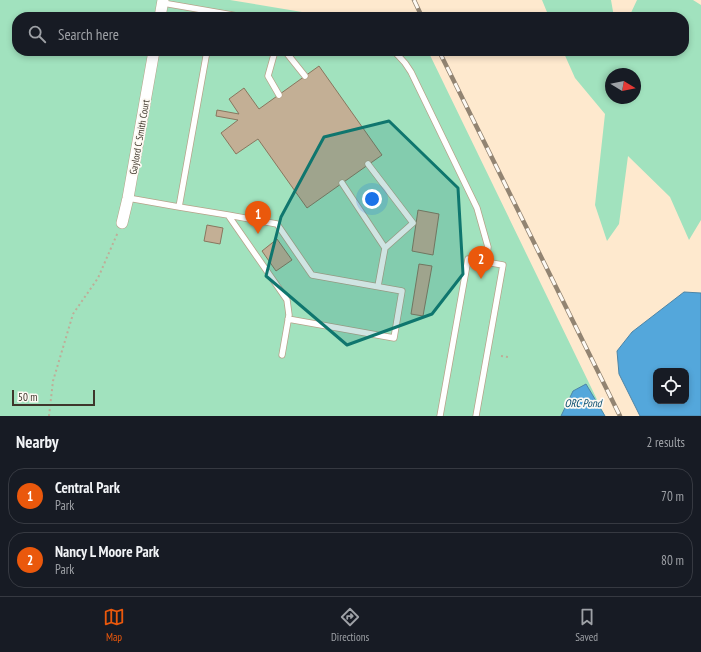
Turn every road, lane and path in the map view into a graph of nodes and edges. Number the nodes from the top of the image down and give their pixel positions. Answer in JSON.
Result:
{"nodes":[{"id":1,"x":163,"y":2,"type":"edge"},
{"id":2,"x":161,"y":12,"type":"edge"},
{"id":3,"x":205,"y":12,"type":"edge"},
{"id":4,"x":153,"y":56,"type":"edge"},
{"id":5,"x":206,"y":56,"type":"edge"},
{"id":6,"x":274,"y":56,"type":"edge"},
{"id":7,"x":290,"y":56,"type":"edge"},
{"id":8,"x":399,"y":56,"type":"edge"},
{"id":9,"x":305,"y":76,"type":"dead end"},
{"id":10,"x":279,"y":95,"type":"dead end"},
{"id":11,"x":368,"y":164,"type":"dead end"},
{"id":12,"x":342,"y":183,"type":"dead end"},
{"id":13,"x":128,"y":198,"type":"junction"},
{"id":14,"x":179,"y":207,"type":"junction"},
{"id":15,"x":228,"y":215,"type":"junction"},
{"id":16,"x":122,"y":223,"type":"joint"},
{"id":17,"x":386,"y":248,"type":"junction"},
{"id":18,"x":486,"y":262,"type":"junction"},
{"id":19,"x":378,"y":286,"type":"junction"},
{"id":20,"x":288,"y":319,"type":"junction"},
{"id":21,"x":282,"y":355,"type":"dead end"},
{"id":22,"x":501,"y":356,"type":"dead end"},
{"id":23,"x":508,"y":357,"type":"dead end"},
{"id":24,"x":49,"y":416,"type":"edge"},
{"id":25,"x":440,"y":416,"type":"edge"},
{"id":26,"x":476,"y":416,"type":"edge"}],
"edges":[{"from":1,"to":2,"type":"street"},
{"from":1,"to":3,"type":"lane"},
{"from":4,"to":13,"type":"street","name":"Gaylord C Smith Court"},
{"from":5,"to":14,"type":"lane"},
{"from":6,"to":10,"type":"lane"},
{"from":7,"to":9,"type":"lane"},
{"from":8,"to":18,"type":"lane"},
{"from":11,"to":17,"type":"lane"},
{"from":12,"to":17,"type":"lane"},
{"from":13,"to":14,"type":"lane"},
{"from":13,"to":16,"type":"street","name":"Gaylord C Smith Court"},
{"from":14,"to":15,"type":"lane"},
{"from":15,"to":19,"type":"lane"},
{"from":15,"to":20,"type":"lane"},
{"from":16,"to":24,"type":"path"},
{"from":17,"to":19,"type":"lane"},
{"from":18,"to":25,"type":"lane"},
{"from":18,"to":26,"type":"lane"},
{"from":19,"to":20,"type":"lane"},
{"from":20,"to":21,"type":"lane"},
{"from":22,"to":23,"type":"path"}]}
